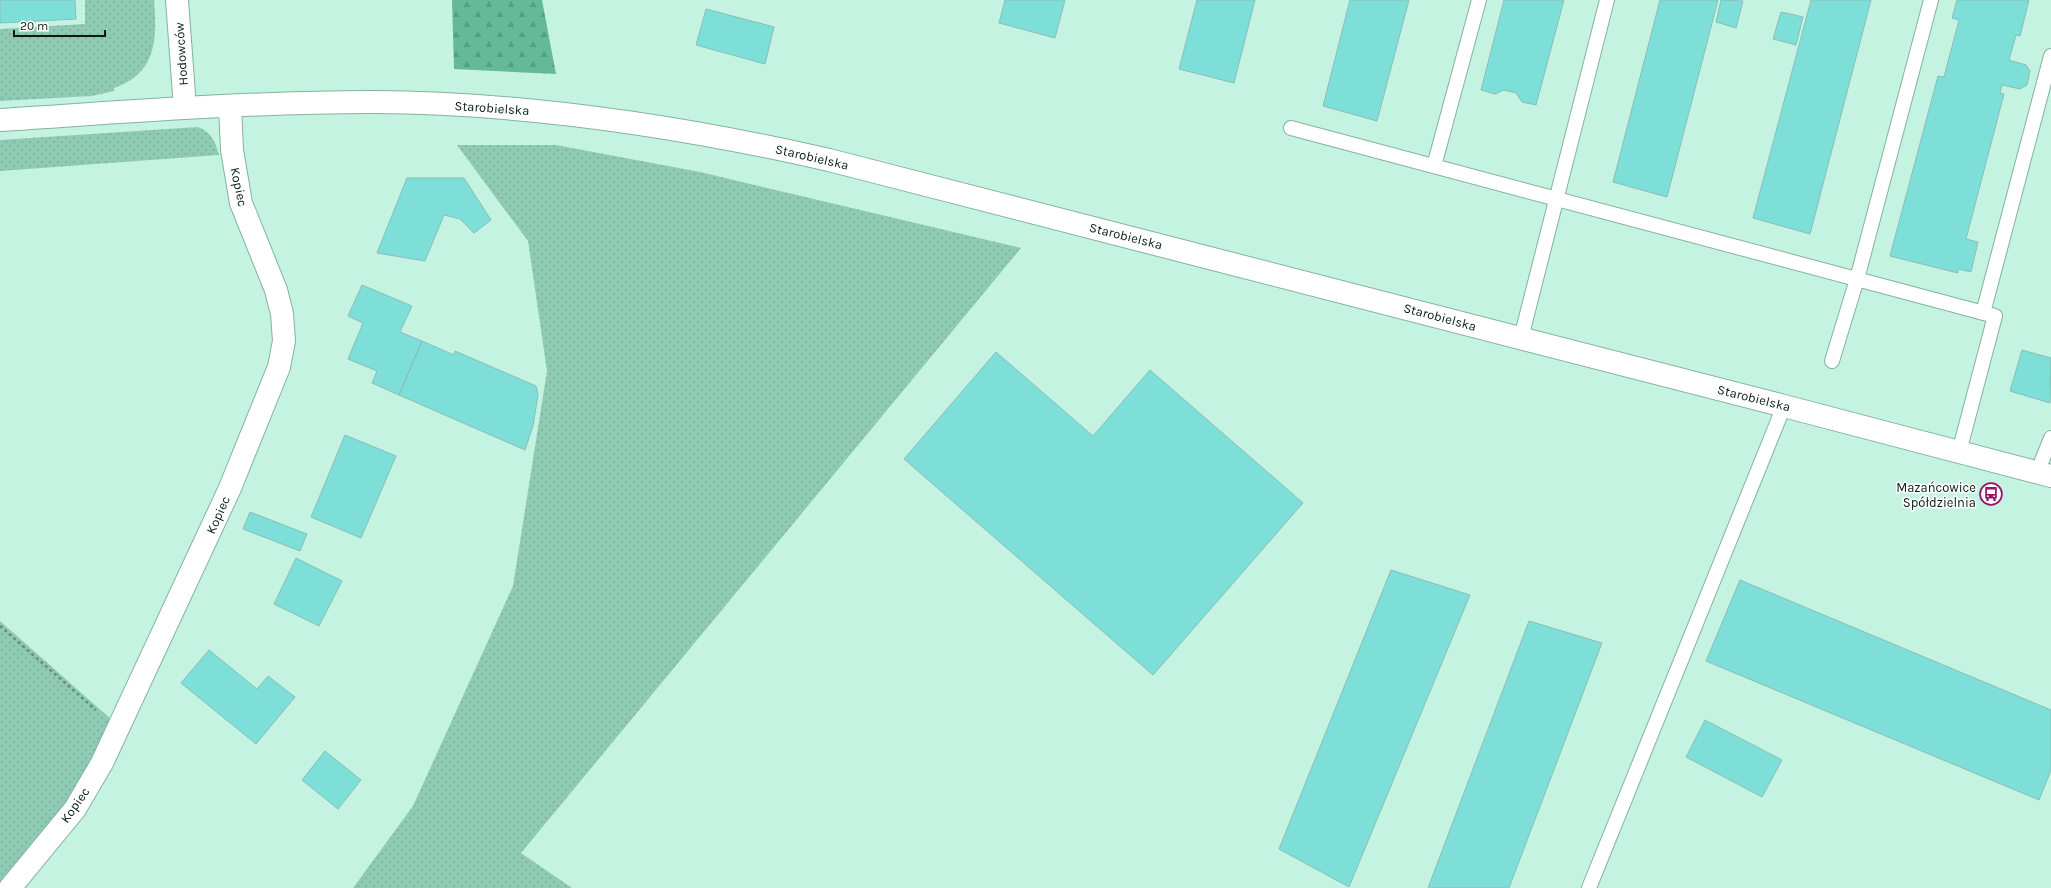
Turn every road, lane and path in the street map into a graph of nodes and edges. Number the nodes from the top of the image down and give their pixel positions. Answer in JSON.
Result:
{"nodes":[{"id":1,"x":177,"y":0,"type":"edge"},
{"id":2,"x":1479,"y":0,"type":"edge"},
{"id":3,"x":1607,"y":0,"type":"edge"},
{"id":4,"x":1931,"y":0,"type":"edge"},
{"id":5,"x":2051,"y":56,"type":"edge"},
{"id":6,"x":230,"y":107,"type":"junction"},
{"id":7,"x":185,"y":108,"type":"junction"},
{"id":8,"x":0,"y":120,"type":"edge"},
{"id":9,"x":1291,"y":128,"type":"dead end"},
{"id":10,"x":1434,"y":166,"type":"junction"},
{"id":11,"x":1556,"y":198,"type":"junction"},
{"id":12,"x":1857,"y":279,"type":"junction"},
{"id":13,"x":1983,"y":312,"type":"junction"},
{"id":14,"x":1522,"y":338,"type":"junction"},
{"id":15,"x":1832,"y":361,"type":"dead end"},
{"id":16,"x":1784,"y":406,"type":"junction"},
{"id":17,"x":2051,"y":438,"type":"edge"},
{"id":18,"x":1959,"y":452,"type":"junction"},
{"id":19,"x":2044,"y":475,"type":"edge"},
{"id":20,"x":0,"y":626,"type":"edge"},
{"id":21,"x":118,"y":730,"type":"junction"},
{"id":22,"x":10,"y":888,"type":"edge"},
{"id":23,"x":1589,"y":888,"type":"edge"}],
"edges":[{"from":1,"to":7,"type":"street","name":"Hodowców"},
{"from":2,"to":10,"type":"lane"},
{"from":3,"to":11,"type":"lane"},
{"from":4,"to":12,"type":"lane"},
{"from":5,"to":13,"type":"lane"},
{"from":6,"to":7,"type":"street","name":"Starobielska"},
{"from":6,"to":14,"type":"street","name":"Starobielska"},
{"from":6,"to":21,"type":"street","name":"Kopiec"},
{"from":7,"to":8,"type":"street","name":"Starobielska"},
{"from":9,"to":10,"type":"lane"},
{"from":10,"to":11,"type":"lane"},
{"from":11,"to":12,"type":"lane"},
{"from":11,"to":14,"type":"lane"},
{"from":12,"to":13,"type":"lane"},
{"from":12,"to":15,"type":"lane"},
{"from":13,"to":18,"type":"lane"},
{"from":14,"to":16,"type":"street","name":"Starobielska"},
{"from":16,"to":18,"type":"street","name":"Starobielska"},
{"from":16,"to":23,"type":"lane"},
{"from":17,"to":19,"type":"lane"},
{"from":18,"to":19,"type":"street","name":"Starobielska"},
{"from":20,"to":21,"type":"path"},
{"from":21,"to":22,"type":"street","name":"Kopiec"}]}
